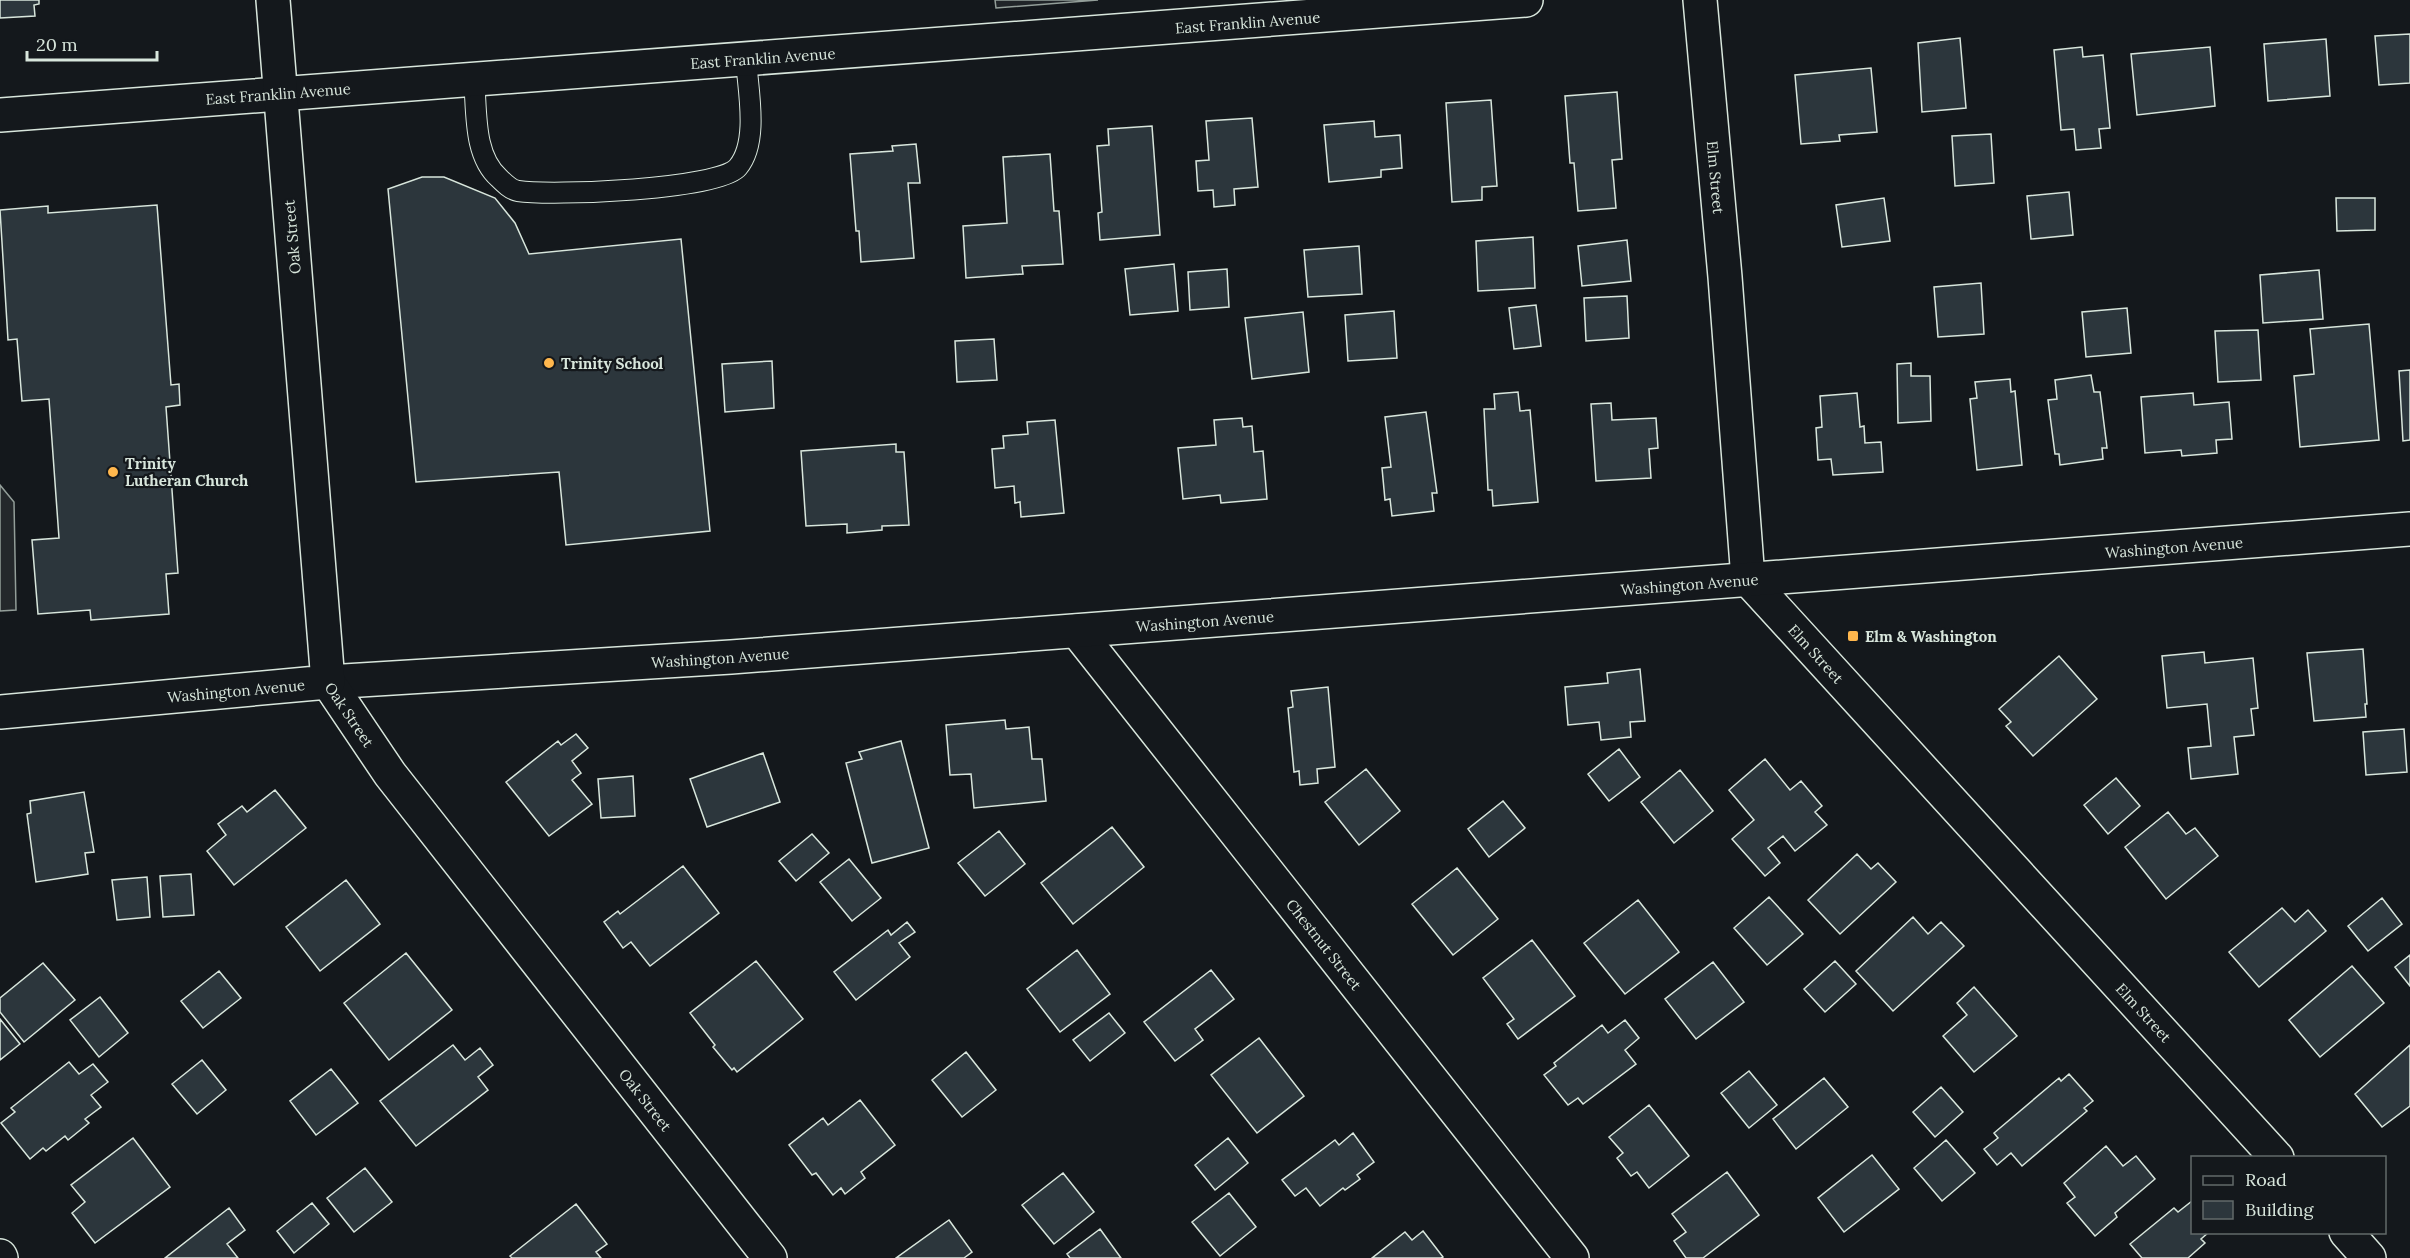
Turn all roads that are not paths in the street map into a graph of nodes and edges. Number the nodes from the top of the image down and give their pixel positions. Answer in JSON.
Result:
{"nodes":[{"id":1,"x":273,"y":0,"type":"edge"},
{"id":2,"x":1526,"y":0,"type":"edge"},
{"id":3,"x":1700,"y":0,"type":"edge"},
{"id":4,"x":746,"y":60,"type":"junction"},
{"id":5,"x":474,"y":79,"type":"junction"},
{"id":6,"x":280,"y":93,"type":"junction"},
{"id":7,"x":0,"y":115,"type":"edge"},
{"id":8,"x":2410,"y":529,"type":"edge"},
{"id":9,"x":1748,"y":579,"type":"junction"},
{"id":10,"x":1077,"y":631,"type":"junction"},
{"id":11,"x":328,"y":682,"type":"junction"},
{"id":12,"x":0,"y":712,"type":"edge"},
{"id":13,"x":2275,"y":1156,"type":"edge"},
{"id":14,"x":2347,"y":1234,"type":"edge"},
{"id":15,"x":770,"y":1258,"type":"edge"},
{"id":16,"x":1572,"y":1258,"type":"edge"},
{"id":17,"x":2369,"y":1258,"type":"edge"}],
"edges":[{"from":1,"to":6,"type":"street","name":"Oak Street"},
{"from":2,"to":4,"type":"street","name":"East Franklin Avenue"},
{"from":3,"to":9,"type":"street","name":"Elm Street"},
{"from":4,"to":5,"type":"street","name":"East Franklin Avenue"},
{"from":4,"to":5,"type":"lane"},
{"from":5,"to":6,"type":"street","name":"East Franklin Avenue"},
{"from":6,"to":7,"type":"street","name":"East Franklin Avenue"},
{"from":6,"to":11,"type":"street","name":"Oak Street"},
{"from":8,"to":9,"type":"street","name":"Washington Avenue"},
{"from":9,"to":10,"type":"street","name":"Washington Avenue"},
{"from":9,"to":13,"type":"street","name":"Elm Street"},
{"from":10,"to":11,"type":"street","name":"Washington Avenue"},
{"from":10,"to":16,"type":"street","name":"Chestnut Street"},
{"from":11,"to":12,"type":"street","name":"Washington Avenue"},
{"from":11,"to":15,"type":"street","name":"Oak Street"},
{"from":14,"to":17,"type":"street"}]}
